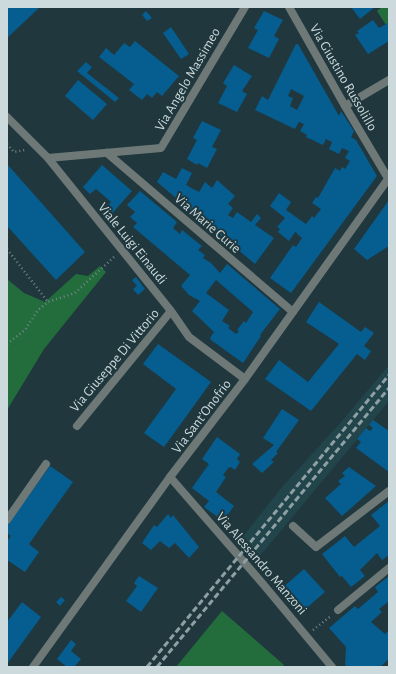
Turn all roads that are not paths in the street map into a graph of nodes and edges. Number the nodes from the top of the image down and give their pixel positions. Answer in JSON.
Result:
{"nodes":[{"id":1,"x":244,"y":7,"type":"edge"},
{"id":2,"x":289,"y":7,"type":"edge"},
{"id":3,"x":389,"y":80,"type":"edge"},
{"id":4,"x":345,"y":106,"type":"junction"},
{"id":5,"x":7,"y":117,"type":"edge"},
{"id":6,"x":107,"y":153,"type":"junction"},
{"id":7,"x":48,"y":158,"type":"junction"},
{"id":8,"x":389,"y":180,"type":"edge"},
{"id":9,"x":171,"y":311,"type":"junction"},
{"id":10,"x":293,"y":312,"type":"junction"},
{"id":11,"x":245,"y":380,"type":"junction"},
{"id":12,"x":77,"y":426,"type":"dead end"},
{"id":13,"x":46,"y":464,"type":"dead end"},
{"id":14,"x":170,"y":477,"type":"junction"},
{"id":15,"x":389,"y":491,"type":"edge"},
{"id":16,"x":7,"y":520,"type":"edge"},
{"id":17,"x":293,"y":526,"type":"dead end"},
{"id":18,"x":389,"y":568,"type":"edge"},
{"id":19,"x":338,"y":610,"type":"road end"},
{"id":20,"x":33,"y":667,"type":"edge"},
{"id":21,"x":332,"y":667,"type":"edge"}],
"edges":[{"from":1,"to":6,"type":"street","name":"Via Angelo Massimeo"},
{"from":2,"to":4,"type":"street","name":"Via Giustino Russolillo"},
{"from":3,"to":4,"type":"street"},
{"from":4,"to":8,"type":"street","name":"Via Giustino Russolillo"},
{"from":5,"to":7,"type":"street","name":"Viale Luigi Einaudi"},
{"from":6,"to":7,"type":"street","name":"Via Angelo Massimeo"},
{"from":6,"to":10,"type":"street","name":"Via Marie Curie"},
{"from":7,"to":9,"type":"street","name":"Viale Luigi Einaudi"},
{"from":8,"to":10,"type":"street","name":"Via Sant'Onofrio"},
{"from":9,"to":11,"type":"street","name":"Viale Luigi Einaudi"},
{"from":9,"to":12,"type":"street","name":"Via Giuseppe Di Vittorio"},
{"from":10,"to":11,"type":"street","name":"Via Sant'Onofrio"},
{"from":11,"to":14,"type":"street","name":"Via Sant'Onofrio"},
{"from":13,"to":16,"type":"street"},
{"from":14,"to":20,"type":"street","name":"Via Sant'Onofrio"},
{"from":14,"to":21,"type":"street","name":"Via Alessandro Manzoni"},
{"from":15,"to":17,"type":"street"},
{"from":18,"to":19,"type":"street"}]}
